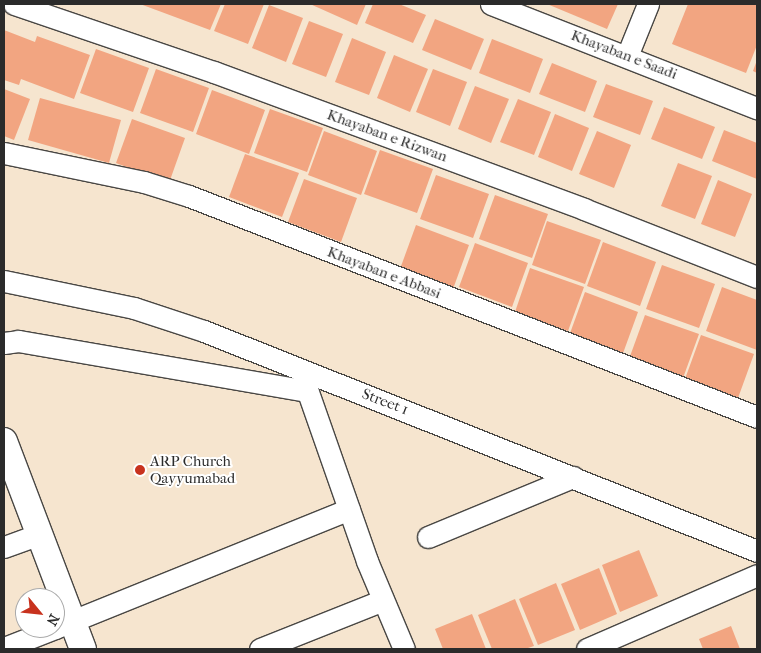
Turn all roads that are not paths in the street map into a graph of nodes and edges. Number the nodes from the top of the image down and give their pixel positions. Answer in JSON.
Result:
{"nodes":[{"id":1,"x":14,"y":4,"type":"edge"},
{"id":2,"x":491,"y":4,"type":"edge"},
{"id":3,"x":648,"y":4,"type":"edge"},
{"id":4,"x":627,"y":56,"type":"junction"},
{"id":5,"x":757,"y":108,"type":"edge"},
{"id":6,"x":4,"y":153,"type":"edge"},
{"id":7,"x":757,"y":277,"type":"edge"},
{"id":8,"x":4,"y":280,"type":"edge"},
{"id":9,"x":4,"y":343,"type":"edge"},
{"id":10,"x":299,"y":368,"type":"junction"},
{"id":11,"x":308,"y":391,"type":"junction"},
{"id":12,"x":757,"y":417,"type":"edge"},
{"id":13,"x":4,"y":445,"type":"edge"},
{"id":14,"x":573,"y":477,"type":"junction"},
{"id":15,"x":349,"y":509,"type":"junction"},
{"id":16,"x":39,"y":534,"type":"junction"},
{"id":17,"x":428,"y":537,"type":"dead end"},
{"id":18,"x":4,"y":547,"type":"edge"},
{"id":19,"x":757,"y":551,"type":"edge"},
{"id":20,"x":757,"y":575,"type":"edge"},
{"id":21,"x":52,"y":588,"type":"edge"},
{"id":22,"x":383,"y":600,"type":"junction"},
{"id":23,"x":65,"y":624,"type":"edge"},
{"id":24,"x":65,"y":630,"type":"edge"},
{"id":25,"x":30,"y":638,"type":"edge"},
{"id":26,"x":4,"y":648,"type":"edge"},
{"id":27,"x":83,"y":649,"type":"edge"},
{"id":28,"x":260,"y":649,"type":"edge"},
{"id":29,"x":404,"y":649,"type":"edge"},
{"id":30,"x":587,"y":649,"type":"edge"}],
"edges":[{"from":1,"to":7,"type":"street","name":"Khayaban e Rizwan"},
{"from":2,"to":4,"type":"street","name":"Khayaban e Saadi"},
{"from":3,"to":4,"type":"street"},
{"from":4,"to":5,"type":"street","name":"Khayaban e Saadi"},
{"from":6,"to":12,"type":"street","name":"Khayaban e Abbasi"},
{"from":8,"to":10,"type":"street","name":"Street 1"},
{"from":9,"to":11,"type":"street"},
{"from":10,"to":11,"type":"street"},
{"from":10,"to":14,"type":"street","name":"Street 1"},
{"from":11,"to":15,"type":"street"},
{"from":13,"to":16,"type":"street"},
{"from":14,"to":17,"type":"street"},
{"from":14,"to":19,"type":"street","name":"Street 1"},
{"from":15,"to":22,"type":"street"},
{"from":15,"to":23,"type":"street"},
{"from":16,"to":18,"type":"street"},
{"from":16,"to":21,"type":"street"},
{"from":20,"to":30,"type":"street"},
{"from":22,"to":28,"type":"street"},
{"from":22,"to":29,"type":"street"},
{"from":24,"to":27,"type":"street"},
{"from":25,"to":26,"type":"street"}]}
